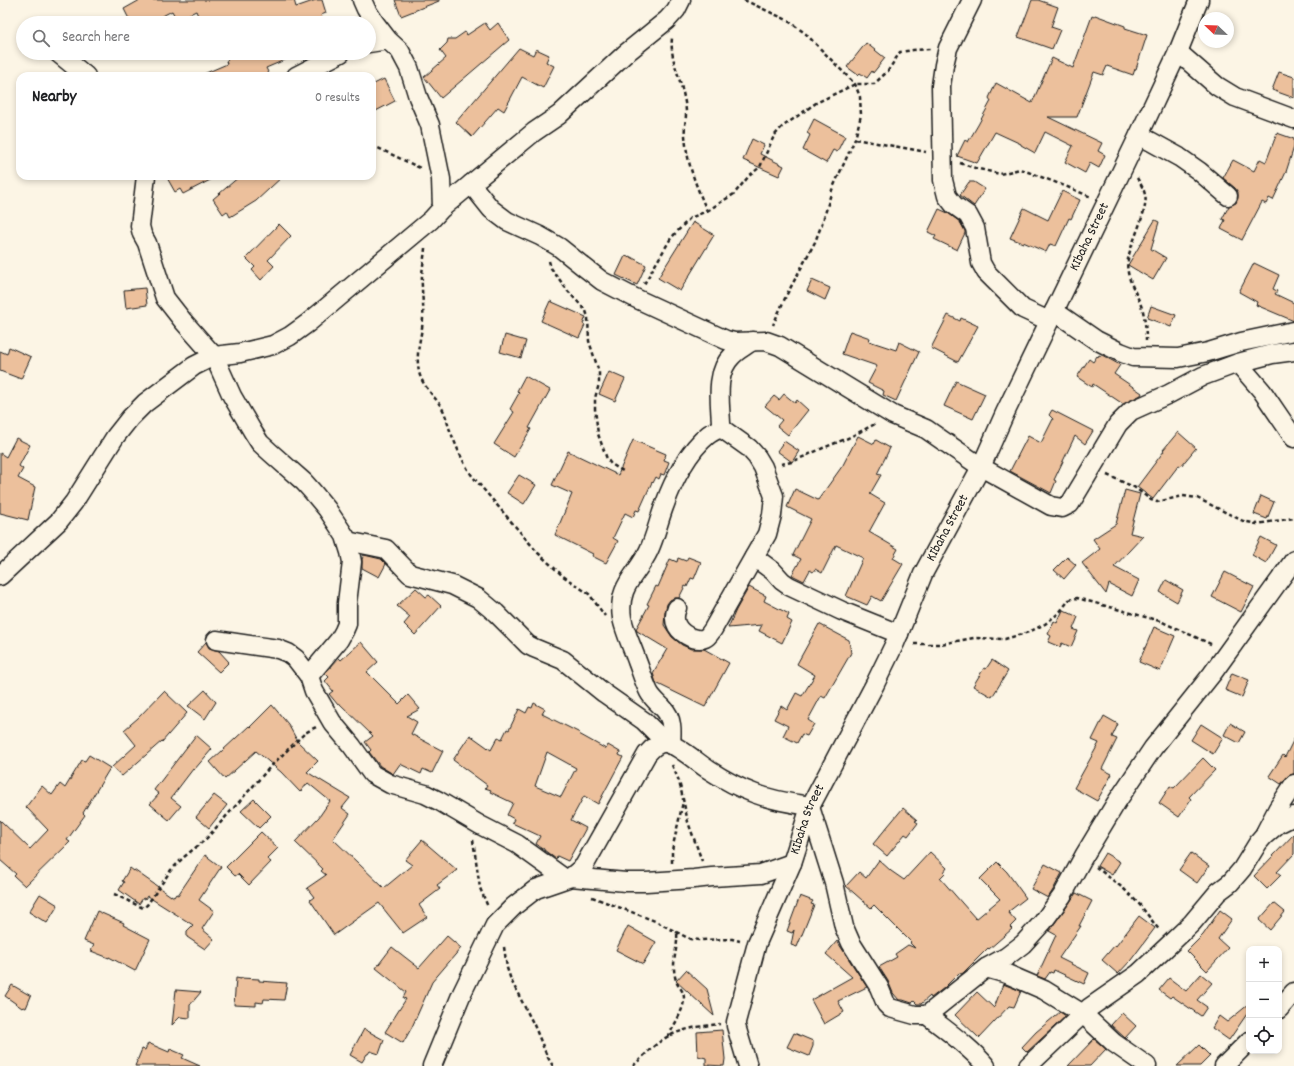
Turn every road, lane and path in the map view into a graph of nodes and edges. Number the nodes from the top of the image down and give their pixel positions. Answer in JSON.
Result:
{"nodes":[{"id":1,"x":744,"y":0,"type":"edge"},
{"id":2,"x":972,"y":0,"type":"edge"},
{"id":3,"x":1199,"y":0,"type":"edge"},
{"id":4,"x":679,"y":5,"type":"edge"},
{"id":5,"x":376,"y":26,"type":"edge"},
{"id":6,"x":388,"y":40,"type":"junction"},
{"id":7,"x":376,"y":42,"type":"edge"},
{"id":8,"x":948,"y":48,"type":"junction"},
{"id":9,"x":1178,"y":52,"type":"junction"},
{"id":10,"x":67,"y":60,"type":"edge"},
{"id":11,"x":327,"y":60,"type":"edge"},
{"id":12,"x":81,"y":72,"type":"edge"},
{"id":13,"x":304,"y":72,"type":"edge"},
{"id":14,"x":855,"y":84,"type":"junction"},
{"id":15,"x":1294,"y":119,"type":"edge"},
{"id":16,"x":1139,"y":136,"type":"junction"},
{"id":17,"x":855,"y":139,"type":"junction"},
{"id":18,"x":376,"y":147,"type":"edge"},
{"id":19,"x":942,"y":156,"type":"junction"},
{"id":20,"x":1125,"y":164,"type":"junction"},
{"id":21,"x":441,"y":179,"type":"junction"},
{"id":22,"x":146,"y":180,"type":"edge"},
{"id":23,"x":471,"y":184,"type":"junction"},
{"id":24,"x":1228,"y":196,"type":"dead end"},
{"id":25,"x":1106,"y":204,"type":"junction"},
{"id":26,"x":442,"y":208,"type":"junction"},
{"id":27,"x":708,"y":211,"type":"junction"},
{"id":28,"x":540,"y":236,"type":"junction"},
{"id":29,"x":426,"y":247,"type":"dead end"},
{"id":30,"x":638,"y":300,"type":"junction"},
{"id":31,"x":1052,"y":316,"type":"junction"},
{"id":32,"x":1294,"y":331,"type":"edge"},
{"id":33,"x":759,"y":341,"type":"junction"},
{"id":34,"x":1294,"y":351,"type":"edge"},
{"id":35,"x":214,"y":356,"type":"junction"},
{"id":36,"x":1146,"y":357,"type":"junction"},
{"id":37,"x":1238,"y":363,"type":"junction"},
{"id":38,"x":893,"y":415,"type":"junction"},
{"id":39,"x":721,"y":428,"type":"junction"},
{"id":40,"x":1294,"y":438,"type":"edge"},
{"id":41,"x":763,"y":467,"type":"junction"},
{"id":42,"x":981,"y":467,"type":"junction"},
{"id":43,"x":1092,"y":468,"type":"junction"},
{"id":44,"x":623,"y":471,"type":"dead end"},
{"id":45,"x":1294,"y":518,"type":"edge"},
{"id":46,"x":347,"y":541,"type":"junction"},
{"id":47,"x":754,"y":557,"type":"junction"},
{"id":48,"x":1294,"y":560,"type":"edge"},
{"id":49,"x":0,"y":576,"type":"edge"},
{"id":50,"x":677,"y":608,"type":"dead end"},
{"id":51,"x":625,"y":629,"type":"junction"},
{"id":52,"x":897,"y":639,"type":"junction"},
{"id":53,"x":216,"y":640,"type":"dead end"},
{"id":54,"x":1228,"y":652,"type":"junction"},
{"id":55,"x":309,"y":676,"type":"junction"},
{"id":56,"x":332,"y":722,"type":"junction"},
{"id":57,"x":665,"y":744,"type":"junction"},
{"id":58,"x":1294,"y":784,"type":"edge"},
{"id":59,"x":683,"y":800,"type":"junction"},
{"id":60,"x":807,"y":806,"type":"junction"},
{"id":61,"x":1294,"y":816,"type":"edge"},
{"id":62,"x":466,"y":817,"type":"junction"},
{"id":63,"x":1264,"y":836,"type":"junction"},
{"id":64,"x":1084,"y":856,"type":"junction"},
{"id":65,"x":792,"y":863,"type":"junction"},
{"id":66,"x":712,"y":877,"type":"junction"},
{"id":67,"x":568,"y":878,"type":"junction"},
{"id":68,"x":671,"y":880,"type":"junction"},
{"id":69,"x":114,"y":894,"type":"dead end"},
{"id":70,"x":587,"y":894,"type":"dead end"},
{"id":71,"x":495,"y":926,"type":"junction"},
{"id":72,"x":677,"y":932,"type":"junction"},
{"id":73,"x":758,"y":943,"type":"junction"},
{"id":74,"x":1170,"y":944,"type":"junction"},
{"id":75,"x":986,"y":968,"type":"junction"},
{"id":76,"x":1294,"y":992,"type":"edge"},
{"id":77,"x":1282,"y":1006,"type":"edge"},
{"id":78,"x":1083,"y":1014,"type":"junction"},
{"id":79,"x":927,"y":1015,"type":"junction"},
{"id":80,"x":736,"y":1022,"type":"junction"},
{"id":81,"x":668,"y":1036,"type":"junction"},
{"id":82,"x":1246,"y":1044,"type":"edge"},
{"id":83,"x":746,"y":1064,"type":"edge"},
{"id":84,"x":432,"y":1066,"type":"edge"},
{"id":85,"x":552,"y":1066,"type":"edge"},
{"id":86,"x":633,"y":1066,"type":"edge"},
{"id":87,"x":986,"y":1066,"type":"edge"},
{"id":88,"x":1028,"y":1066,"type":"edge"},
{"id":89,"x":1147,"y":1066,"type":"edge"},
{"id":90,"x":1224,"y":1066,"type":"edge"}],
"edges":[{"from":1,"to":14,"type":"path"},
{"from":2,"to":8,"type":"street"},
{"from":3,"to":9,"type":"street","name":"KIbaha Street"},
{"from":4,"to":23,"type":"street"},
{"from":4,"to":27,"type":"path"},
{"from":5,"to":6,"type":"street"},
{"from":6,"to":7,"type":"street"},
{"from":6,"to":21,"type":"street"},
{"from":8,"to":14,"type":"path"},
{"from":8,"to":19,"type":"street"},
{"from":9,"to":15,"type":"street"},
{"from":9,"to":16,"type":"street","name":"KIbaha Street"},
{"from":10,"to":12,"type":"street"},
{"from":11,"to":13,"type":"street"},
{"from":14,"to":17,"type":"path"},
{"from":14,"to":27,"type":"path"},
{"from":16,"to":20,"type":"street","name":"KIbaha Street"},
{"from":16,"to":24,"type":"street"},
{"from":17,"to":19,"type":"path"},
{"from":17,"to":33,"type":"path"},
{"from":18,"to":21,"type":"path"},
{"from":19,"to":25,"type":"path"},
{"from":19,"to":31,"type":"street"},
{"from":20,"to":25,"type":"street","name":"KIbaha Street"},
{"from":20,"to":36,"type":"path"},
{"from":21,"to":26,"type":"street"},
{"from":22,"to":35,"type":"street"},
{"from":23,"to":26,"type":"street"},
{"from":23,"to":28,"type":"street"},
{"from":25,"to":31,"type":"street","name":"KIbaha Street"},
{"from":26,"to":35,"type":"street"},
{"from":27,"to":30,"type":"path"},
{"from":28,"to":30,"type":"street"},
{"from":28,"to":44,"type":"path"},
{"from":29,"to":51,"type":"path"},
{"from":30,"to":33,"type":"street"},
{"from":31,"to":36,"type":"street"},
{"from":31,"to":42,"type":"street","name":"KIbaha Street"},
{"from":32,"to":36,"type":"street"},
{"from":33,"to":38,"type":"street"},
{"from":33,"to":39,"type":"street"},
{"from":34,"to":37,"type":"street"},
{"from":35,"to":46,"type":"street"},
{"from":35,"to":49,"type":"street"},
{"from":37,"to":40,"type":"street"},
{"from":37,"to":43,"type":"street"},
{"from":38,"to":41,"type":"path"},
{"from":38,"to":42,"type":"street"},
{"from":39,"to":41,"type":"street"},
{"from":39,"to":51,"type":"street"},
{"from":41,"to":47,"type":"street"},
{"from":42,"to":43,"type":"street"},
{"from":42,"to":52,"type":"street","name":"KIbaha Street"},
{"from":43,"to":45,"type":"path"},
{"from":46,"to":55,"type":"street"},
{"from":46,"to":57,"type":"street"},
{"from":47,"to":50,"type":"street"},
{"from":47,"to":52,"type":"street"},
{"from":48,"to":54,"type":"street"},
{"from":51,"to":57,"type":"street"},
{"from":52,"to":54,"type":"path"},
{"from":52,"to":60,"type":"street","name":"KIbaha Street"},
{"from":53,"to":55,"type":"street"},
{"from":54,"to":64,"type":"street"},
{"from":55,"to":56,"type":"street"},
{"from":56,"to":62,"type":"street"},
{"from":56,"to":69,"type":"path"},
{"from":57,"to":59,"type":"path"},
{"from":57,"to":60,"type":"street"},
{"from":57,"to":67,"type":"street"},
{"from":58,"to":63,"type":"street"},
{"from":59,"to":66,"type":"path"},
{"from":59,"to":68,"type":"path"},
{"from":60,"to":65,"type":"street","name":"KIbaha Street"},
{"from":60,"to":79,"type":"street"},
{"from":61,"to":63,"type":"street"},
{"from":62,"to":67,"type":"street"},
{"from":62,"to":71,"type":"path"},
{"from":63,"to":74,"type":"street"},
{"from":64,"to":74,"type":"path"},
{"from":64,"to":75,"type":"street"},
{"from":65,"to":66,"type":"street"},
{"from":65,"to":73,"type":"street","name":"KIbaha Street"},
{"from":66,"to":68,"type":"street"},
{"from":67,"to":68,"type":"street"},
{"from":67,"to":71,"type":"street"},
{"from":70,"to":72,"type":"path"},
{"from":71,"to":84,"type":"street"},
{"from":71,"to":85,"type":"path"},
{"from":72,"to":73,"type":"path"},
{"from":72,"to":81,"type":"path"},
{"from":73,"to":80,"type":"street","name":"KIbaha Street"},
{"from":74,"to":78,"type":"street"},
{"from":75,"to":78,"type":"street"},
{"from":75,"to":79,"type":"street"},
{"from":76,"to":77,"type":"street"},
{"from":78,"to":88,"type":"street"},
{"from":78,"to":89,"type":"street"},
{"from":79,"to":87,"type":"street"},
{"from":80,"to":81,"type":"path"},
{"from":80,"to":83,"type":"street","name":"KIbaha Street"},
{"from":81,"to":86,"type":"path"},
{"from":82,"to":90,"type":"street"}]}
